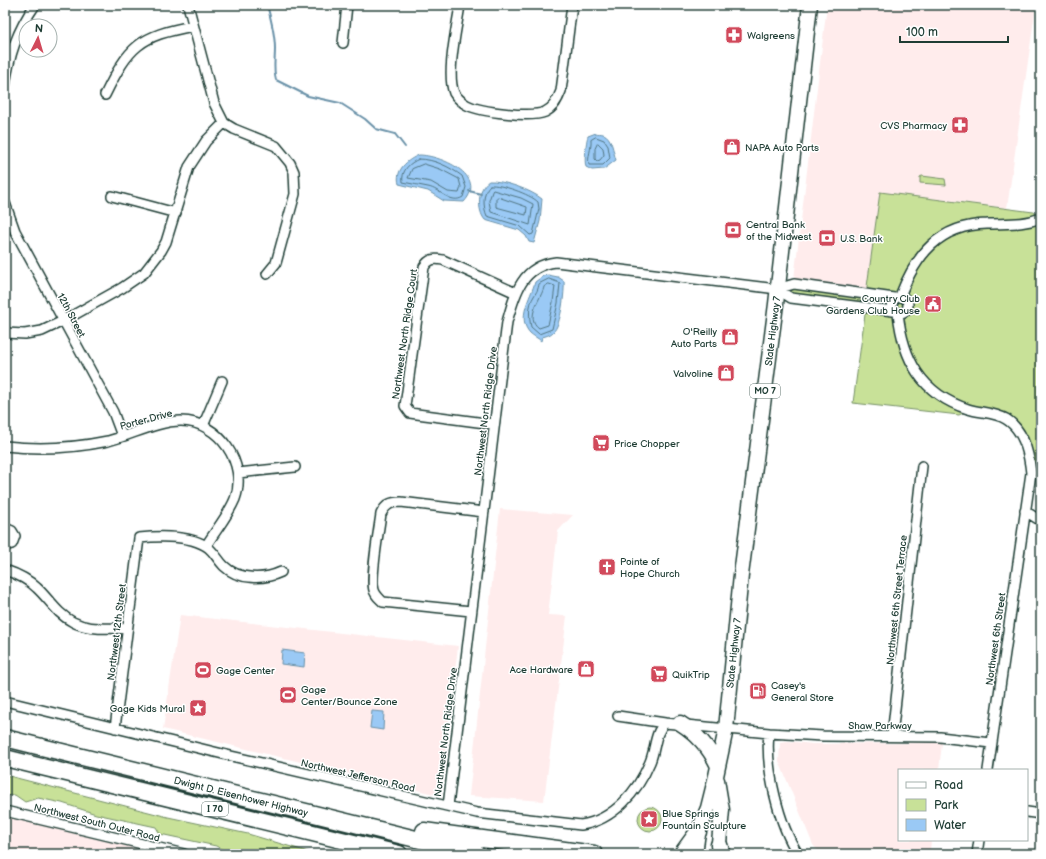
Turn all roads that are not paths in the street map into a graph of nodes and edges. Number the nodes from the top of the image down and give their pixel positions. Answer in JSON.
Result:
{"nodes":[{"id":1,"x":35,"y":5,"type":"edge"},
{"id":2,"x":188,"y":5,"type":"edge"},
{"id":3,"x":347,"y":5,"type":"edge"},
{"id":4,"x":460,"y":5,"type":"edge"},
{"id":5,"x":572,"y":5,"type":"edge"},
{"id":6,"x":810,"y":5,"type":"edge"},
{"id":7,"x":193,"y":26,"type":"junction"},
{"id":8,"x":343,"y":42,"type":"dead end"},
{"id":9,"x":5,"y":86,"type":"edge"},
{"id":10,"x":105,"y":95,"type":"dead end"},
{"id":11,"x":224,"y":123,"type":"junction"},
{"id":12,"x":112,"y":196,"type":"dead end"},
{"id":13,"x":5,"y":203,"type":"edge"},
{"id":14,"x":176,"y":213,"type":"junction"},
{"id":15,"x":1041,"y":218,"type":"edge"},
{"id":16,"x":267,"y":274,"type":"dead end"},
{"id":17,"x":777,"y":289,"type":"junction"},
{"id":18,"x":516,"y":293,"type":"junction"},
{"id":19,"x":897,"y":297,"type":"junction"},
{"id":20,"x":895,"y":312,"type":"junction"},
{"id":21,"x":63,"y":322,"type":"junction"},
{"id":22,"x":5,"y":333,"type":"edge"},
{"id":23,"x":222,"y":381,"type":"dead end"},
{"id":24,"x":493,"y":424,"type":"junction"},
{"id":25,"x":203,"y":426,"type":"junction"},
{"id":26,"x":122,"y":436,"type":"junction"},
{"id":27,"x":5,"y":446,"type":"edge"},
{"id":28,"x":922,"y":466,"type":"dead end"},
{"id":29,"x":295,"y":467,"type":"dead end"},
{"id":30,"x":238,"y":473,"type":"junction"},
{"id":31,"x":1025,"y":511,"type":"junction"},
{"id":32,"x":484,"y":512,"type":"junction"},
{"id":33,"x":1041,"y":521,"type":"edge"},
{"id":34,"x":5,"y":528,"type":"edge"},
{"id":35,"x":5,"y":546,"type":"edge"},
{"id":36,"x":206,"y":546,"type":"junction"},
{"id":37,"x":5,"y":570,"type":"edge"},
{"id":38,"x":281,"y":572,"type":"dead end"},
{"id":39,"x":471,"y":611,"type":"junction"},
{"id":40,"x":127,"y":629,"type":"junction"},
{"id":41,"x":5,"y":701,"type":"edge"},
{"id":42,"x":618,"y":716,"type":"dead end"},
{"id":43,"x":665,"y":722,"type":"junction"},
{"id":44,"x":680,"y":723,"type":"junction"},
{"id":45,"x":115,"y":728,"type":"junction"},
{"id":46,"x":726,"y":729,"type":"junction"},
{"id":47,"x":769,"y":734,"type":"junction"},
{"id":48,"x":892,"y":736,"type":"junction"},
{"id":49,"x":5,"y":738,"type":"edge"},
{"id":50,"x":991,"y":743,"type":"junction"},
{"id":51,"x":5,"y":758,"type":"edge"},
{"id":52,"x":988,"y":769,"type":"edge"},
{"id":53,"x":717,"y":771,"type":"junction"},
{"id":54,"x":448,"y":806,"type":"junction"},
{"id":55,"x":708,"y":808,"type":"junction"},
{"id":56,"x":5,"y":811,"type":"edge"},
{"id":57,"x":1028,"y":812,"type":"edge"},
{"id":58,"x":1041,"y":814,"type":"edge"},
{"id":59,"x":330,"y":817,"type":"junction"},
{"id":60,"x":698,"y":832,"type":"junction"},
{"id":61,"x":979,"y":841,"type":"edge"},
{"id":62,"x":720,"y":851,"type":"edge"},
{"id":63,"x":184,"y":854,"type":"edge"},
{"id":64,"x":399,"y":854,"type":"edge"},
{"id":65,"x":477,"y":854,"type":"edge"},
{"id":66,"x":594,"y":854,"type":"edge"},
{"id":67,"x":682,"y":854,"type":"edge"},
{"id":68,"x":695,"y":854,"type":"edge"},
{"id":69,"x":703,"y":854,"type":"edge"},
{"id":70,"x":798,"y":854,"type":"edge"},
{"id":71,"x":978,"y":854,"type":"edge"}],
"edges":[{"from":1,"to":9,"type":"street"},
{"from":2,"to":7,"type":"street"},
{"from":3,"to":8,"type":"street"},
{"from":4,"to":5,"type":"street"},
{"from":6,"to":17,"type":"main road","name":"State Highway 7","number":"MO 7"},
{"from":7,"to":10,"type":"street"},
{"from":7,"to":11,"type":"street"},
{"from":11,"to":14,"type":"street"},
{"from":11,"to":16,"type":"street"},
{"from":12,"to":14,"type":"street"},
{"from":13,"to":21,"type":"street","name":"12th Street"},
{"from":14,"to":21,"type":"street"},
{"from":15,"to":19,"type":"street"},
{"from":17,"to":18,"type":"street","name":"Northwest North Ridge Drive"},
{"from":17,"to":19,"type":"street"},
{"from":17,"to":20,"type":"street"},
{"from":17,"to":46,"type":"main road","name":"State Highway 7","number":"MO 7"},
{"from":18,"to":24,"type":"street","name":"Northwest North Ridge Drive"},
{"from":18,"to":24,"type":"street","name":"Northwest North Ridge Court"},
{"from":19,"to":20,"type":"street"},
{"from":19,"to":20,"type":"street"},
{"from":20,"to":31,"type":"street","name":"Northwest 6th Street"},
{"from":21,"to":22,"type":"street"},
{"from":21,"to":26,"type":"street","name":"12th Street"},
{"from":23,"to":25,"type":"street"},
{"from":24,"to":32,"type":"street","name":"Northwest North Ridge Drive"},
{"from":25,"to":26,"type":"street","name":"Porter Drive"},
{"from":25,"to":30,"type":"street","name":"Porter Drive"},
{"from":26,"to":27,"type":"street","name":"Porter Drive"},
{"from":28,"to":48,"type":"street","name":"Northwest 6th Street Terrace"},
{"from":29,"to":30,"type":"street"},
{"from":30,"to":36,"type":"street","name":"Porter Drive"},
{"from":31,"to":33,"type":"street"},
{"from":31,"to":50,"type":"street","name":"Northwest 6th Street"},
{"from":32,"to":39,"type":"street","name":"Northwest North Ridge Drive"},
{"from":32,"to":39,"type":"street"},
{"from":34,"to":35,"type":"street"},
{"from":36,"to":38,"type":"street"},
{"from":36,"to":40,"type":"street","name":"Northwest 12th Street"},
{"from":37,"to":40,"type":"street"},
{"from":39,"to":54,"type":"street","name":"Northwest North Ridge Drive"},
{"from":40,"to":45,"type":"street","name":"Northwest 12th Street"},
{"from":41,"to":45,"type":"street","name":"Northwest Jefferson Road"},
{"from":42,"to":43,"type":"street"},
{"from":43,"to":44,"type":"street"},
{"from":43,"to":54,"type":"street","name":"Northwest Jefferson Road"},
{"from":44,"to":46,"type":"street"},
{"from":44,"to":53,"type":"main road"},
{"from":45,"to":54,"type":"street","name":"Northwest Jefferson Road"},
{"from":46,"to":47,"type":"street","name":"Shaw Parkway"},
{"from":46,"to":53,"type":"main road","name":"State Highway 7","number":"MO 7"},
{"from":47,"to":48,"type":"street","name":"Shaw Parkway"},
{"from":47,"to":70,"type":"street"},
{"from":48,"to":50,"type":"street","name":"Shaw Parkway"},
{"from":49,"to":59,"type":"highway","name":"Dwight D. Eisenhower Highway","number":"I 70"},
{"from":50,"to":52,"type":"street","name":"Northwest 6th Street"},
{"from":51,"to":64,"type":"highway","name":"Dwight D. Eisenhower Highway","number":"I 70"},
{"from":53,"to":55,"type":"main road","number":"MO 7"},
{"from":53,"to":62,"type":"main road","number":"MO 7"},
{"from":55,"to":60,"type":"main road","number":"MO 7"},
{"from":55,"to":69,"type":"main road","number":"MO 7"},
{"from":56,"to":63,"type":"street","name":"Northwest South Outer Road"},
{"from":57,"to":58,"type":"street"},
{"from":59,"to":65,"type":"highway","name":"Dwight D. Eisenhower Highway","number":"I 70"},
{"from":59,"to":66,"type":"highway"},
{"from":60,"to":67,"type":"highway"},
{"from":60,"to":68,"type":"main road","number":"MO 7"},
{"from":61,"to":71,"type":"street"}]}
